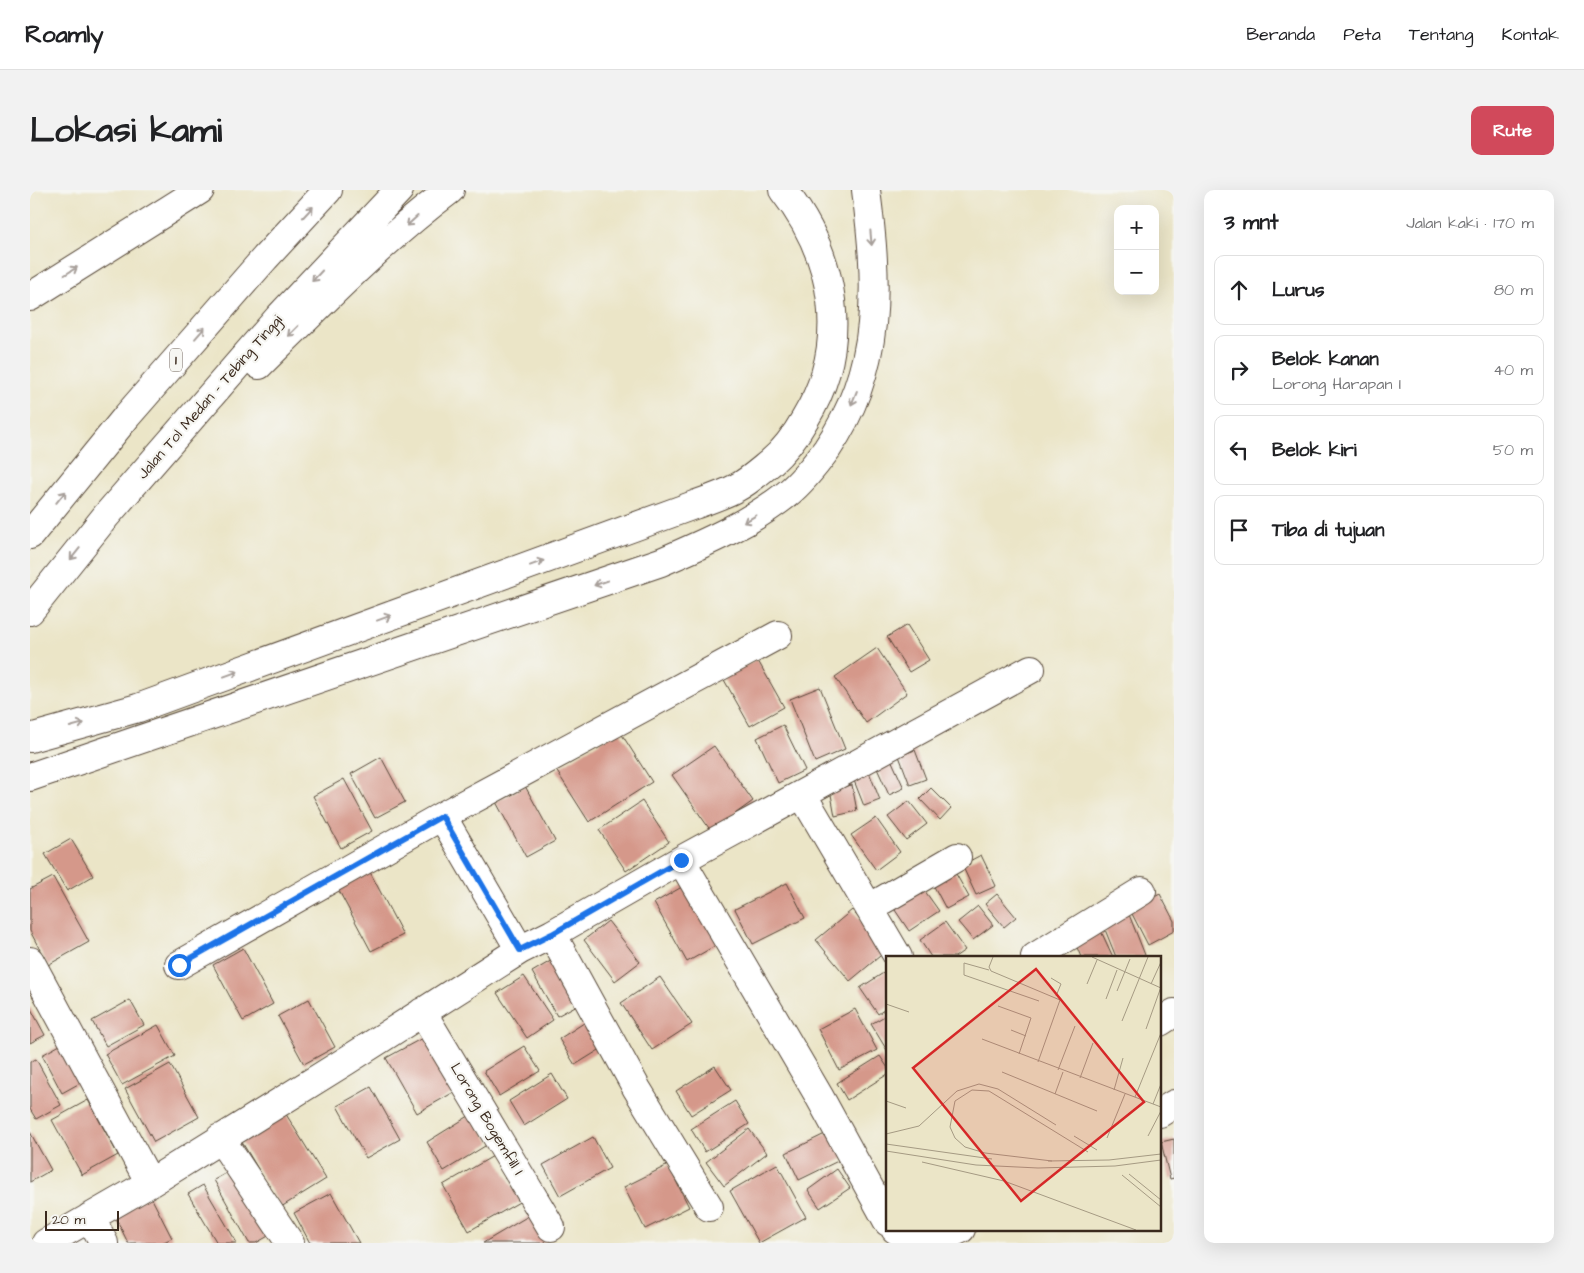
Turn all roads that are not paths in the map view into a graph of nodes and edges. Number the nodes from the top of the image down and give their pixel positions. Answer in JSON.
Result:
{"nodes":[{"id":1,"x":200,"y":190,"type":"edge"},
{"id":2,"x":328,"y":190,"type":"edge"},
{"id":3,"x":399,"y":190,"type":"edge"},
{"id":4,"x":450,"y":190,"type":"edge"},
{"id":5,"x":783,"y":190,"type":"edge"},
{"id":6,"x":866,"y":190,"type":"edge"},
{"id":7,"x":30,"y":298,"type":"edge"},
{"id":8,"x":106,"y":516,"type":"junction"},
{"id":9,"x":30,"y":535,"type":"edge"},
{"id":10,"x":30,"y":611,"type":"edge"},
{"id":11,"x":778,"y":635,"type":"dead end"},
{"id":12,"x":1031,"y":668,"type":"dead end"},
{"id":13,"x":30,"y":738,"type":"edge"},
{"id":14,"x":30,"y":778,"type":"edge"},
{"id":15,"x":802,"y":794,"type":"junction"},
{"id":16,"x":442,"y":816,"type":"junction"},
{"id":17,"x":957,"y":857,"type":"dead end"},
{"id":18,"x":681,"y":860,"type":"junction"},
{"id":19,"x":1142,"y":891,"type":"dead end"},
{"id":20,"x":869,"y":908,"type":"junction"},
{"id":21,"x":552,"y":934,"type":"junction"},
{"id":22,"x":520,"y":950,"type":"junction"},
{"id":23,"x":897,"y":956,"type":"edge"},
{"id":24,"x":1037,"y":956,"type":"edge"},
{"id":25,"x":30,"y":961,"type":"edge"},
{"id":26,"x":179,"y":965,"type":"dead end"},
{"id":27,"x":422,"y":1012,"type":"junction"},
{"id":28,"x":1174,"y":1013,"type":"edge"},
{"id":29,"x":1162,"y":1021,"type":"edge"},
{"id":30,"x":1174,"y":1104,"type":"edge"},
{"id":31,"x":1162,"y":1112,"type":"edge"},
{"id":32,"x":220,"y":1138,"type":"junction"},
{"id":33,"x":150,"y":1183,"type":"junction"},
{"id":34,"x":709,"y":1207,"type":"dead end"},
{"id":35,"x":90,"y":1218,"type":"junction"},
{"id":36,"x":886,"y":1218,"type":"edge"},
{"id":37,"x":551,"y":1227,"type":"dead end"},
{"id":38,"x":896,"y":1230,"type":"edge"},
{"id":39,"x":954,"y":1236,"type":"edge"},
{"id":40,"x":46,"y":1243,"type":"edge"},
{"id":41,"x":104,"y":1243,"type":"edge"},
{"id":42,"x":290,"y":1243,"type":"edge"}],
"edges":[{"from":7,"to":1,"type":"main road","one_way":true},
{"from":9,"to":2,"type":"main road","number":"1","one_way":true},
{"from":3,"to":8,"type":"main road","name":"Jalan Tol Medan - Tebing Tinggi","one_way":true},
{"from":4,"to":8,"type":"main road","one_way":true},
{"from":13,"to":5,"type":"main road","one_way":true},
{"from":6,"to":14,"type":"main road","one_way":true},
{"from":8,"to":10,"type":"main road","name":"Jalan Tol Medan - Tebing Tinggi","one_way":true},
{"from":11,"to":16,"type":"main road"},
{"from":12,"to":15,"type":"main road"},
{"from":15,"to":18,"type":"main road"},
{"from":15,"to":20,"type":"main road"},
{"from":16,"to":22,"type":"main road"},
{"from":16,"to":26,"type":"main road"},
{"from":17,"to":20,"type":"main road"},
{"from":18,"to":21,"type":"main road"},
{"from":18,"to":36,"type":"main road"},
{"from":19,"to":24,"type":"main road"},
{"from":20,"to":23,"type":"main road"},
{"from":21,"to":22,"type":"main road"},
{"from":21,"to":34,"type":"main road"},
{"from":22,"to":27,"type":"main road"},
{"from":25,"to":33,"type":"main road"},
{"from":27,"to":32,"type":"main road"},
{"from":27,"to":37,"type":"main road","name":"Lorong Bogemfill I"},
{"from":28,"to":29,"type":"main road"},
{"from":30,"to":31,"type":"main road"},
{"from":32,"to":33,"type":"main road"},
{"from":32,"to":42,"type":"main road"},
{"from":33,"to":35,"type":"main road"},
{"from":35,"to":40,"type":"main road"},
{"from":35,"to":41,"type":"main road"},
{"from":38,"to":39,"type":"main road"}]}
